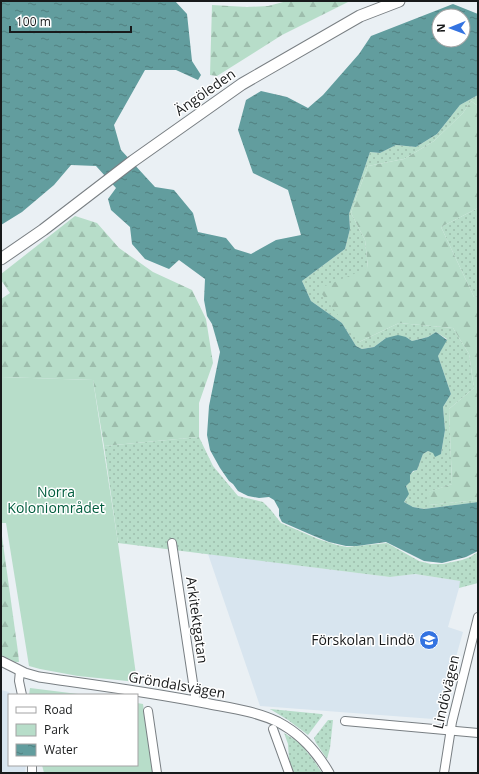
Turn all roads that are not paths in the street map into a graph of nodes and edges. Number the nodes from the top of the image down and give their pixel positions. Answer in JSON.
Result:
{"nodes":[{"id":1,"x":399,"y":1,"type":"edge"},
{"id":2,"x":43,"y":230,"type":"junction"},
{"id":3,"x":1,"y":259,"type":"edge"},
{"id":4,"x":1,"y":264,"type":"edge"},
{"id":5,"x":172,"y":543,"type":"dead end"},
{"id":6,"x":478,"y":617,"type":"edge"},
{"id":7,"x":1,"y":661,"type":"edge"},
{"id":8,"x":20,"y":670,"type":"junction"},
{"id":9,"x":22,"y":694,"type":"edge"},
{"id":10,"x":194,"y":700,"type":"junction"},
{"id":11,"x":148,"y":711,"type":"dead end"},
{"id":12,"x":345,"y":721,"type":"dead end"},
{"id":13,"x":273,"y":729,"type":"dead end"},
{"id":14,"x":450,"y":731,"type":"junction"},
{"id":15,"x":478,"y":733,"type":"edge"},
{"id":16,"x":157,"y":773,"type":"edge"},
{"id":17,"x":289,"y":773,"type":"edge"},
{"id":18,"x":329,"y":773,"type":"edge"},
{"id":19,"x":444,"y":773,"type":"edge"}],
"edges":[{"from":1,"to":2,"type":"main road","name":"Ängöleden"},
{"from":2,"to":3,"type":"main road","name":"Ängöleden"},
{"from":2,"to":4,"type":"main road","name":"Ängöleden"},
{"from":5,"to":10,"type":"street","name":"Arkitektgatan"},
{"from":6,"to":14,"type":"street","name":"Lindövägen"},
{"from":7,"to":8,"type":"street","name":"Gröndalsvägen"},
{"from":8,"to":9,"type":"street"},
{"from":8,"to":10,"type":"street","name":"Gröndalsvägen"},
{"from":10,"to":18,"type":"street","name":"Gröndalsvägen"},
{"from":11,"to":16,"type":"street"},
{"from":12,"to":14,"type":"street"},
{"from":13,"to":17,"type":"street"},
{"from":14,"to":15,"type":"street"},
{"from":14,"to":19,"type":"street","name":"Lindövägen"}]}
